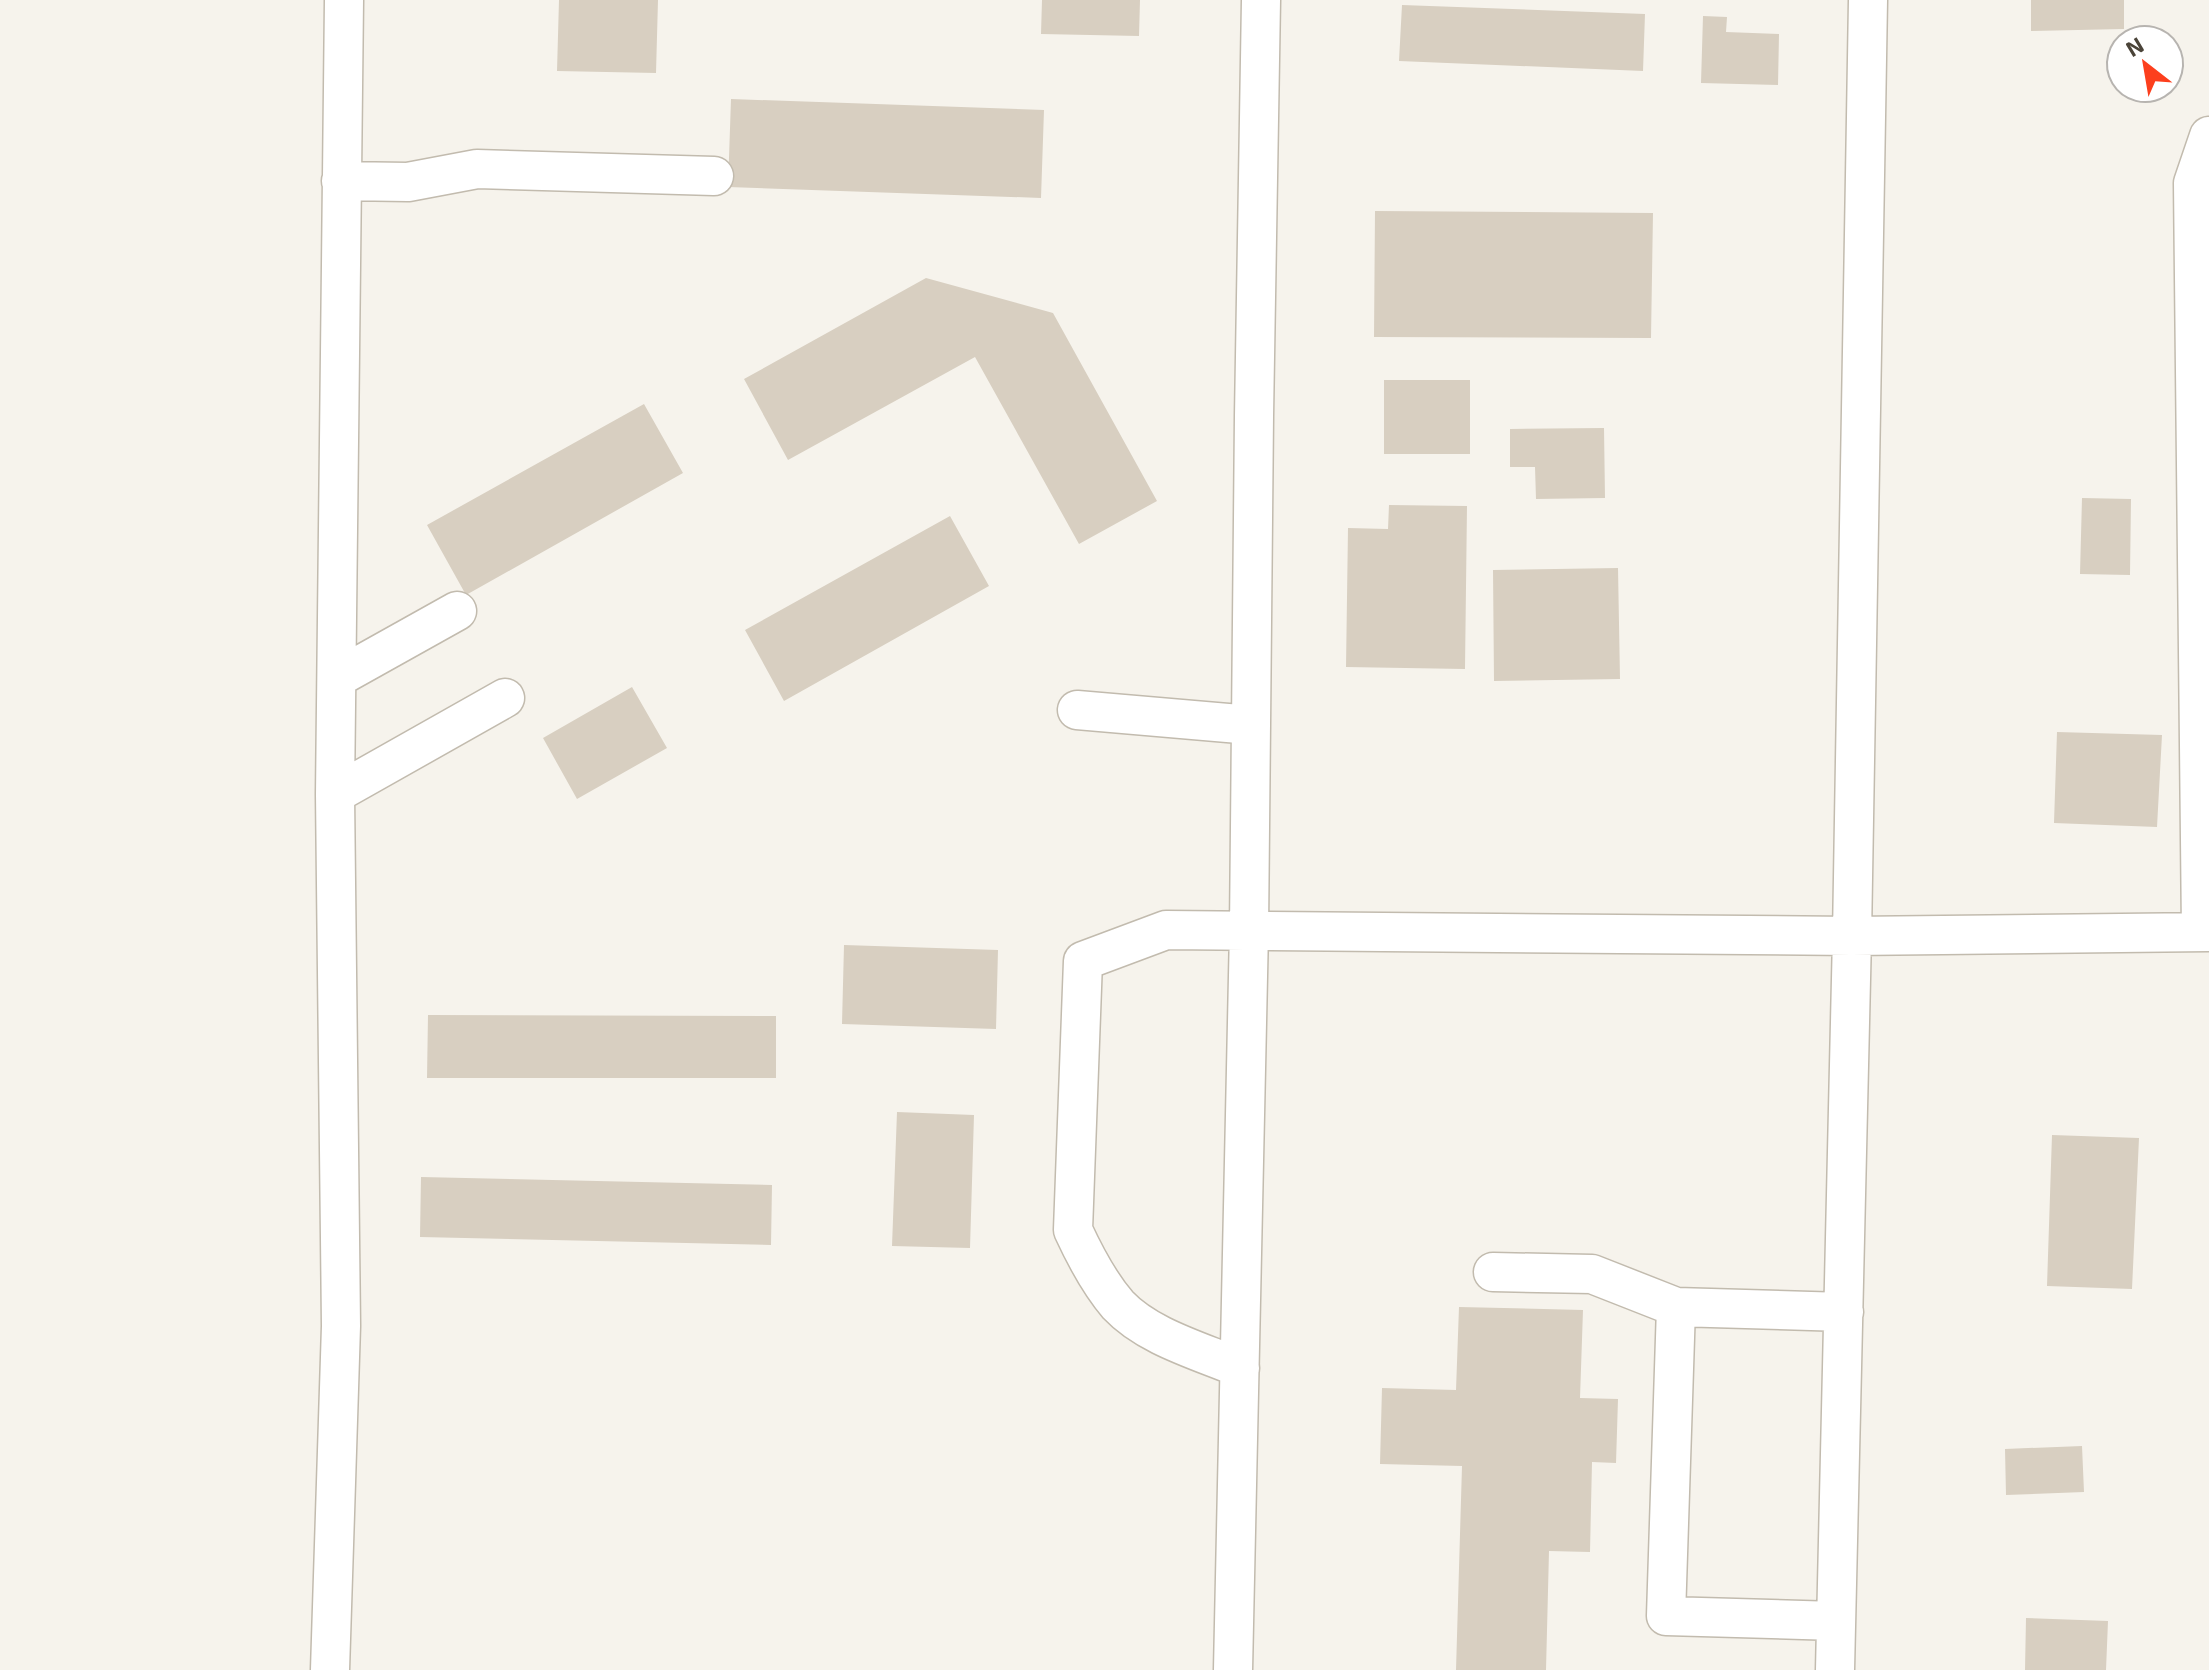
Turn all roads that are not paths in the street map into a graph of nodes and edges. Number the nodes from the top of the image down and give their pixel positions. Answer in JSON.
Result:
{"nodes":[{"id":1,"x":344,"y":0,"type":"edge"},
{"id":2,"x":1261,"y":0,"type":"edge"},
{"id":3,"x":1868,"y":0,"type":"edge"},
{"id":4,"x":2209,"y":136,"type":"edge"},
{"id":5,"x":714,"y":176,"type":"dead end"},
{"id":6,"x":341,"y":181,"type":"junction"},
{"id":7,"x":457,"y":611,"type":"dead end"},
{"id":8,"x":337,"y":678,"type":"junction"},
{"id":9,"x":505,"y":698,"type":"dead end"},
{"id":10,"x":1077,"y":710,"type":"dead end"},
{"id":11,"x":1251,"y":725,"type":"junction"},
{"id":12,"x":335,"y":794,"type":"junction"},
{"id":13,"x":1249,"y":930,"type":"junction"},
{"id":14,"x":2205,"y":932,"type":"edge"},
{"id":15,"x":1852,"y":936,"type":"junction"},
{"id":16,"x":1493,"y":1272,"type":"dead end"},
{"id":17,"x":1676,"y":1307,"type":"junction"},
{"id":18,"x":1844,"y":1312,"type":"junction"},
{"id":19,"x":1240,"y":1368,"type":"junction"},
{"id":20,"x":1836,"y":1621,"type":"junction"},
{"id":21,"x":330,"y":1670,"type":"edge"},
{"id":22,"x":1233,"y":1670,"type":"edge"},
{"id":23,"x":1835,"y":1670,"type":"edge"}],
"edges":[{"from":1,"to":6,"type":"street"},
{"from":2,"to":11,"type":"street"},
{"from":3,"to":15,"type":"street"},
{"from":4,"to":14,"type":"street"},
{"from":5,"to":6,"type":"street"},
{"from":6,"to":8,"type":"street"},
{"from":7,"to":8,"type":"street"},
{"from":8,"to":12,"type":"street"},
{"from":9,"to":12,"type":"street"},
{"from":10,"to":11,"type":"street"},
{"from":11,"to":13,"type":"street"},
{"from":12,"to":21,"type":"street"},
{"from":13,"to":15,"type":"street"},
{"from":13,"to":19,"type":"street"},
{"from":13,"to":19,"type":"street"},
{"from":14,"to":15,"type":"street"},
{"from":15,"to":18,"type":"street"},
{"from":16,"to":17,"type":"street"},
{"from":17,"to":18,"type":"street"},
{"from":17,"to":20,"type":"street"},
{"from":18,"to":20,"type":"street"},
{"from":19,"to":22,"type":"street"},
{"from":20,"to":23,"type":"street"}]}
